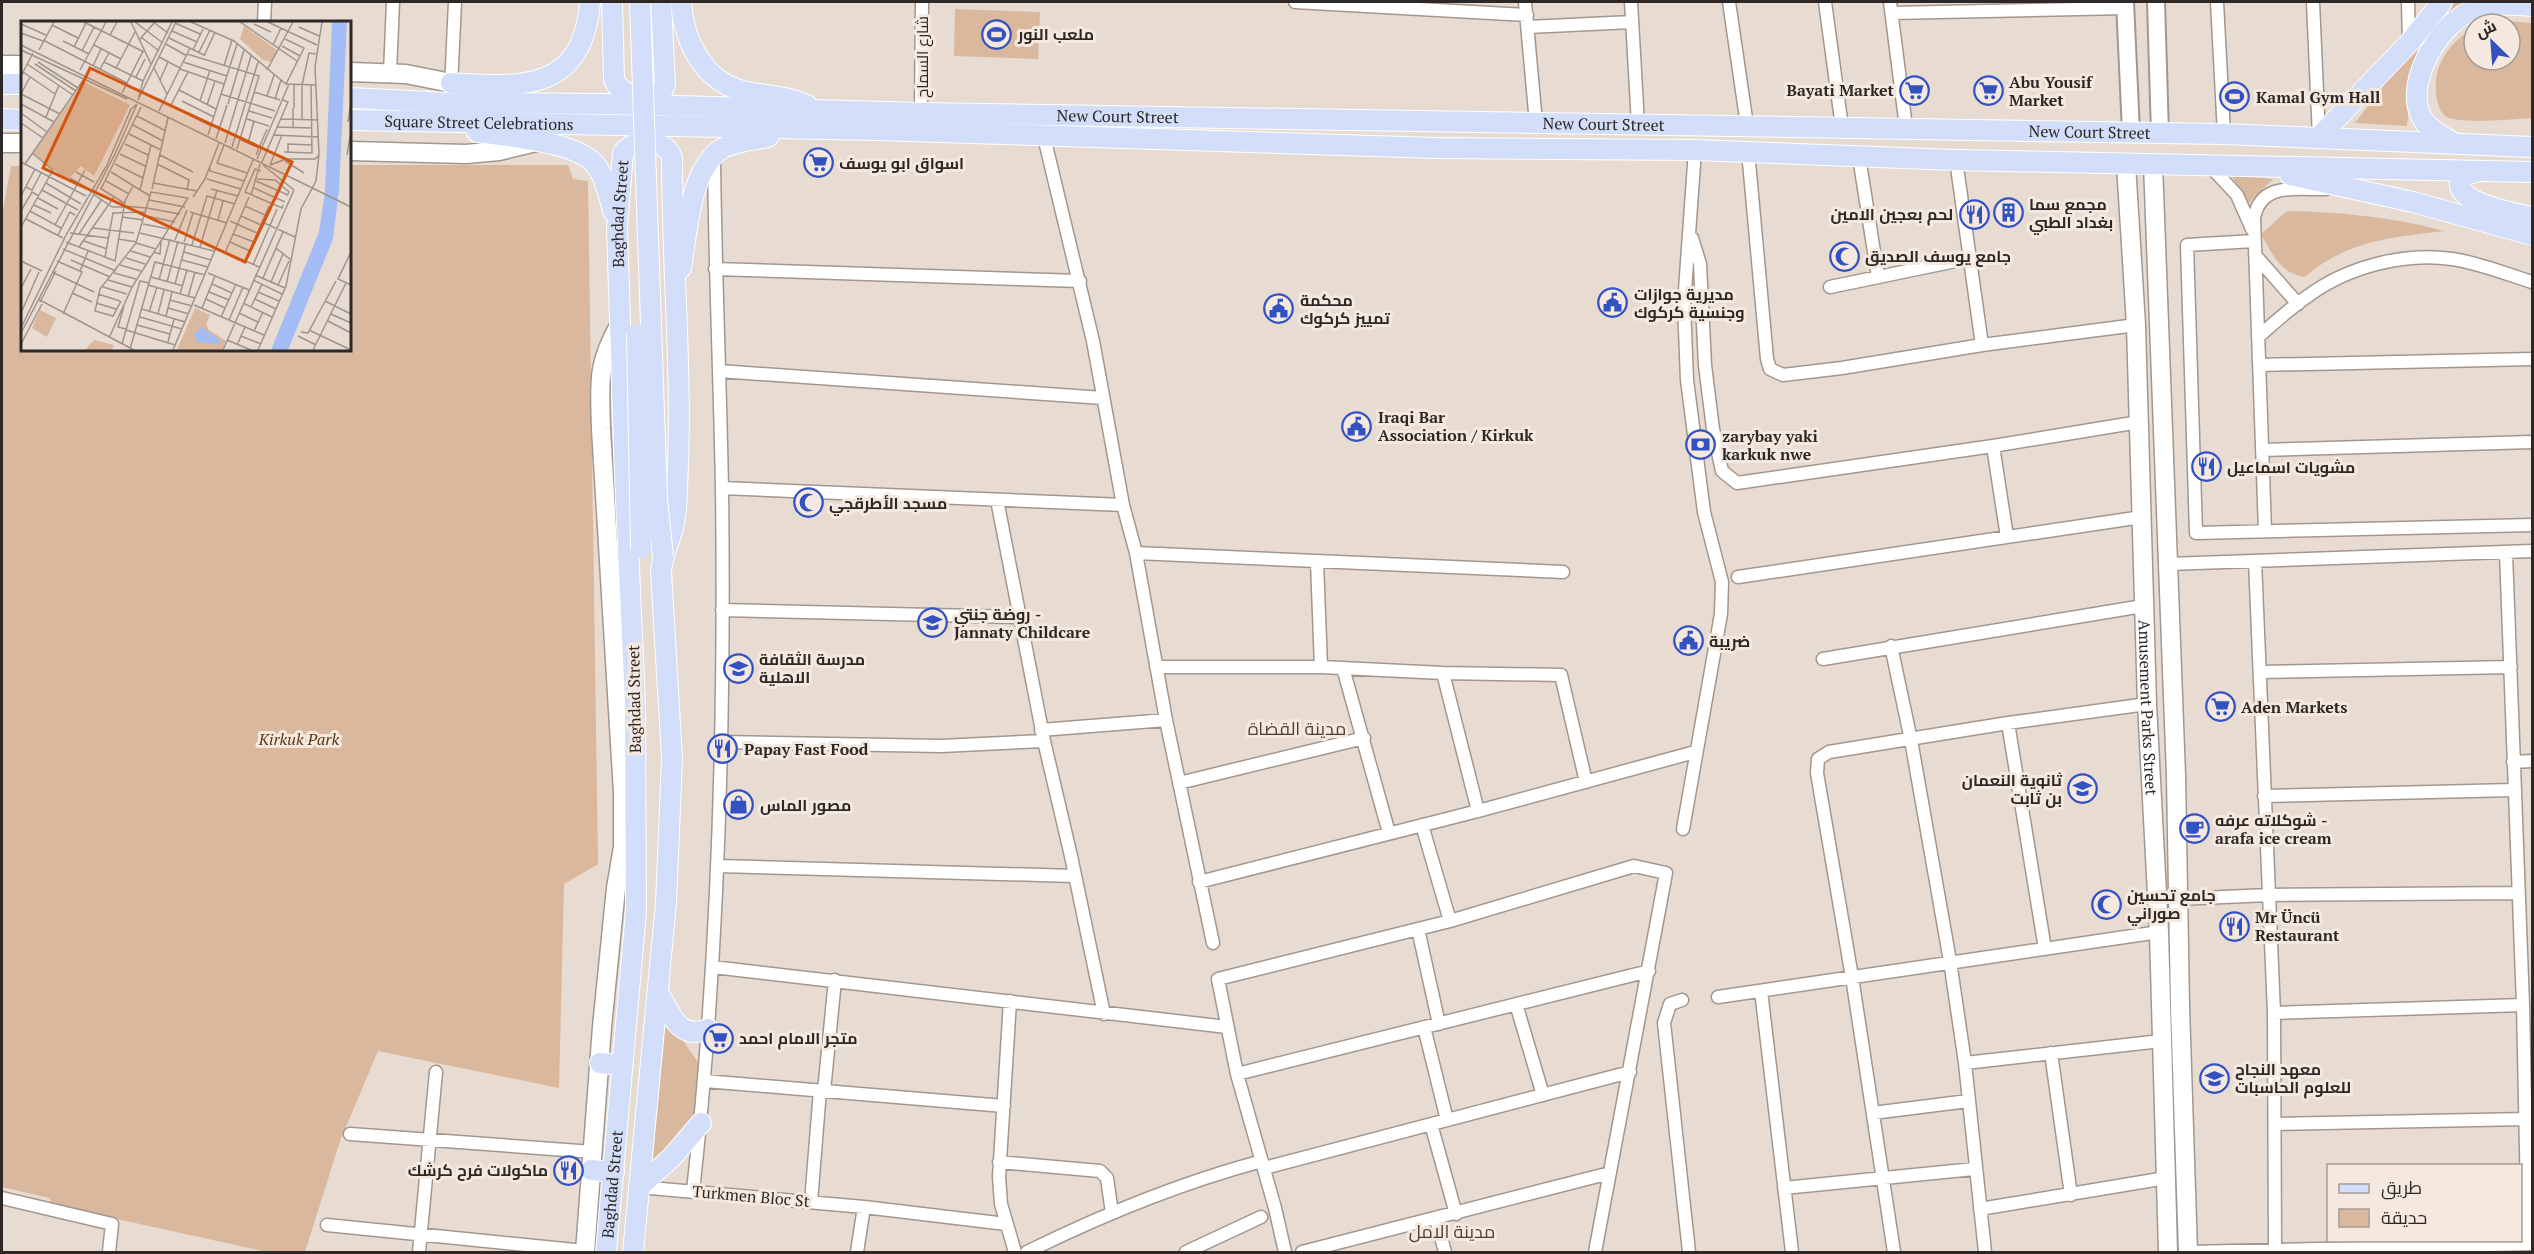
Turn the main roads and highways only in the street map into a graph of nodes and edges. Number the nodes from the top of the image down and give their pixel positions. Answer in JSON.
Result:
{"nodes":[{"id":1,"x":590,"y":2,"type":"edge"},
{"id":2,"x":612,"y":2,"type":"edge"},
{"id":3,"x":628,"y":2,"type":"edge"},
{"id":4,"x":640,"y":2,"type":"edge"},
{"id":5,"x":661,"y":2,"type":"edge"},
{"id":6,"x":681,"y":2,"type":"edge"},
{"id":7,"x":2442,"y":2,"type":"edge"},
{"id":8,"x":2532,"y":6,"type":"edge"},
{"id":9,"x":2,"y":65,"type":"edge"},
{"id":10,"x":21,"y":65,"type":"edge"},
{"id":11,"x":351,"y":72,"type":"edge"},
{"id":12,"x":451,"y":83,"type":"joint"},
{"id":13,"x":2,"y":84,"type":"edge"},
{"id":14,"x":21,"y":84,"type":"edge"},
{"id":15,"x":351,"y":98,"type":"edge"},
{"id":16,"x":676,"y":117,"type":"junction"},
{"id":17,"x":2,"y":119,"type":"edge"},
{"id":18,"x":21,"y":120,"type":"edge"},
{"id":19,"x":351,"y":120,"type":"edge"},
{"id":20,"x":410,"y":120,"type":"junction"},
{"id":21,"x":817,"y":120,"type":"junction"},
{"id":22,"x":2319,"y":137,"type":"junction"},
{"id":23,"x":536,"y":142,"type":"junction"},
{"id":24,"x":2,"y":143,"type":"edge"},
{"id":25,"x":21,"y":143,"type":"edge"},
{"id":26,"x":2454,"y":143,"type":"junction"},
{"id":27,"x":2532,"y":147,"type":"edge"},
{"id":28,"x":351,"y":151,"type":"edge"},
{"id":29,"x":2126,"y":164,"type":"junction"},
{"id":30,"x":2153,"y":164,"type":"junction"},
{"id":31,"x":2250,"y":166,"type":"junction"},
{"id":32,"x":2477,"y":172,"type":"junction"},
{"id":33,"x":2532,"y":172,"type":"edge"},
{"id":34,"x":2532,"y":217,"type":"edge"},
{"id":35,"x":617,"y":227,"type":"junction"},
{"id":36,"x":2532,"y":235,"type":"edge"},
{"id":37,"x":677,"y":291,"type":"junction"},
{"id":38,"x":620,"y":324,"type":"junction"},
{"id":39,"x":663,"y":556,"type":"junction"},
{"id":40,"x":631,"y":606,"type":"junction"},
{"id":41,"x":634,"y":678,"type":"junction"},
{"id":42,"x":616,"y":687,"type":"junction"},
{"id":43,"x":2176,"y":776,"type":"junction"},
{"id":44,"x":2151,"y":779,"type":"junction"},
{"id":45,"x":658,"y":992,"type":"junction"},
{"id":46,"x":708,"y":1029,"type":"road end"},
{"id":47,"x":600,"y":1063,"type":"junction"},
{"id":48,"x":622,"y":1065,"type":"junction"},
{"id":49,"x":701,"y":1124,"type":"road end"},
{"id":50,"x":592,"y":1161,"type":"junction"},
{"id":51,"x":614,"y":1172,"type":"junction"},
{"id":52,"x":639,"y":1187,"type":"junction"},
{"id":53,"x":585,"y":1252,"type":"edge"},
{"id":54,"x":606,"y":1252,"type":"edge"},
{"id":55,"x":633,"y":1252,"type":"edge"},
{"id":56,"x":2168,"y":1252,"type":"edge"},
{"id":57,"x":2188,"y":1252,"type":"edge"}],
"edges":[{"from":1,"to":12,"type":"main road"},
{"from":2,"to":5,"type":"main road"},
{"from":3,"to":40,"type":"main road","bridge":true},
{"from":4,"to":39,"type":"main road","bridge":true},
{"from":6,"to":21,"type":"main road"},
{"from":7,"to":22,"type":"main road"},
{"from":8,"to":26,"type":"main road"},
{"from":9,"to":10,"type":"main road"},
{"from":11,"to":12,"type":"main road"},
{"from":13,"to":14,"type":"main road"},
{"from":15,"to":16,"type":"main road","name":"Square Street Celebrations"},
{"from":16,"to":20,"type":"main road","name":"Square Street Celebrations"},
{"from":16,"to":21,"type":"main road","name":"New Court Street"},
{"from":17,"to":18,"type":"main road"},
{"from":19,"to":20,"type":"main road","name":"Square Street Celebrations"},
{"from":20,"to":23,"type":"main road"},
{"from":21,"to":22,"type":"main road","name":"New Court Street"},
{"from":21,"to":29,"type":"main road","name":"New Court Street"},
{"from":21,"to":37,"type":"main road"},
{"from":22,"to":26,"type":"main road","name":"New Court Street"},
{"from":23,"to":28,"type":"main road"},
{"from":23,"to":35,"type":"main road"},
{"from":24,"to":25,"type":"main road"},
{"from":26,"to":27,"type":"main road","name":"New Court Street"},
{"from":29,"to":30,"type":"main road","name":"New Court Street"},
{"from":29,"to":44,"type":"main road","name":"Amusement Parks Street"},
{"from":30,"to":31,"type":"main road","name":"New Court Street"},
{"from":30,"to":43,"type":"main road","name":"Amusement Parks Street"},
{"from":31,"to":32,"type":"main road","name":"New Court Street"},
{"from":31,"to":36,"type":"main road"},
{"from":32,"to":33,"type":"main road","name":"New Court Street"},
{"from":32,"to":34,"type":"main road"},
{"from":35,"to":37,"type":"main road","name":"Baghdad Street"},
{"from":35,"to":38,"type":"main road","name":"Baghdad Street"},
{"from":37,"to":39,"type":"main road","name":"Baghdad Street"},
{"from":38,"to":40,"type":"main road","name":"Baghdad Street"},
{"from":38,"to":42,"type":"main road"},
{"from":39,"to":45,"type":"main road","name":"Baghdad Street"},
{"from":40,"to":41,"type":"main road","name":"Baghdad Street"},
{"from":41,"to":42,"type":"main road"},
{"from":41,"to":48,"type":"main road","name":"Baghdad Street"},
{"from":42,"to":47,"type":"main road"},
{"from":43,"to":44,"type":"main road"},
{"from":43,"to":57,"type":"main road","name":"Amusement Parks Street"},
{"from":44,"to":56,"type":"main road","name":"Amusement Parks Street"},
{"from":45,"to":46,"type":"main road"},
{"from":45,"to":52,"type":"main road","name":"Baghdad Street"},
{"from":47,"to":48,"type":"main road"},
{"from":47,"to":50,"type":"main road"},
{"from":48,"to":51,"type":"main road","name":"Baghdad Street"},
{"from":49,"to":52,"type":"main road"},
{"from":50,"to":51,"type":"main road"},
{"from":50,"to":53,"type":"main road"},
{"from":51,"to":54,"type":"main road","name":"Baghdad Street"},
{"from":52,"to":55,"type":"main road","name":"Baghdad Street"}]}
